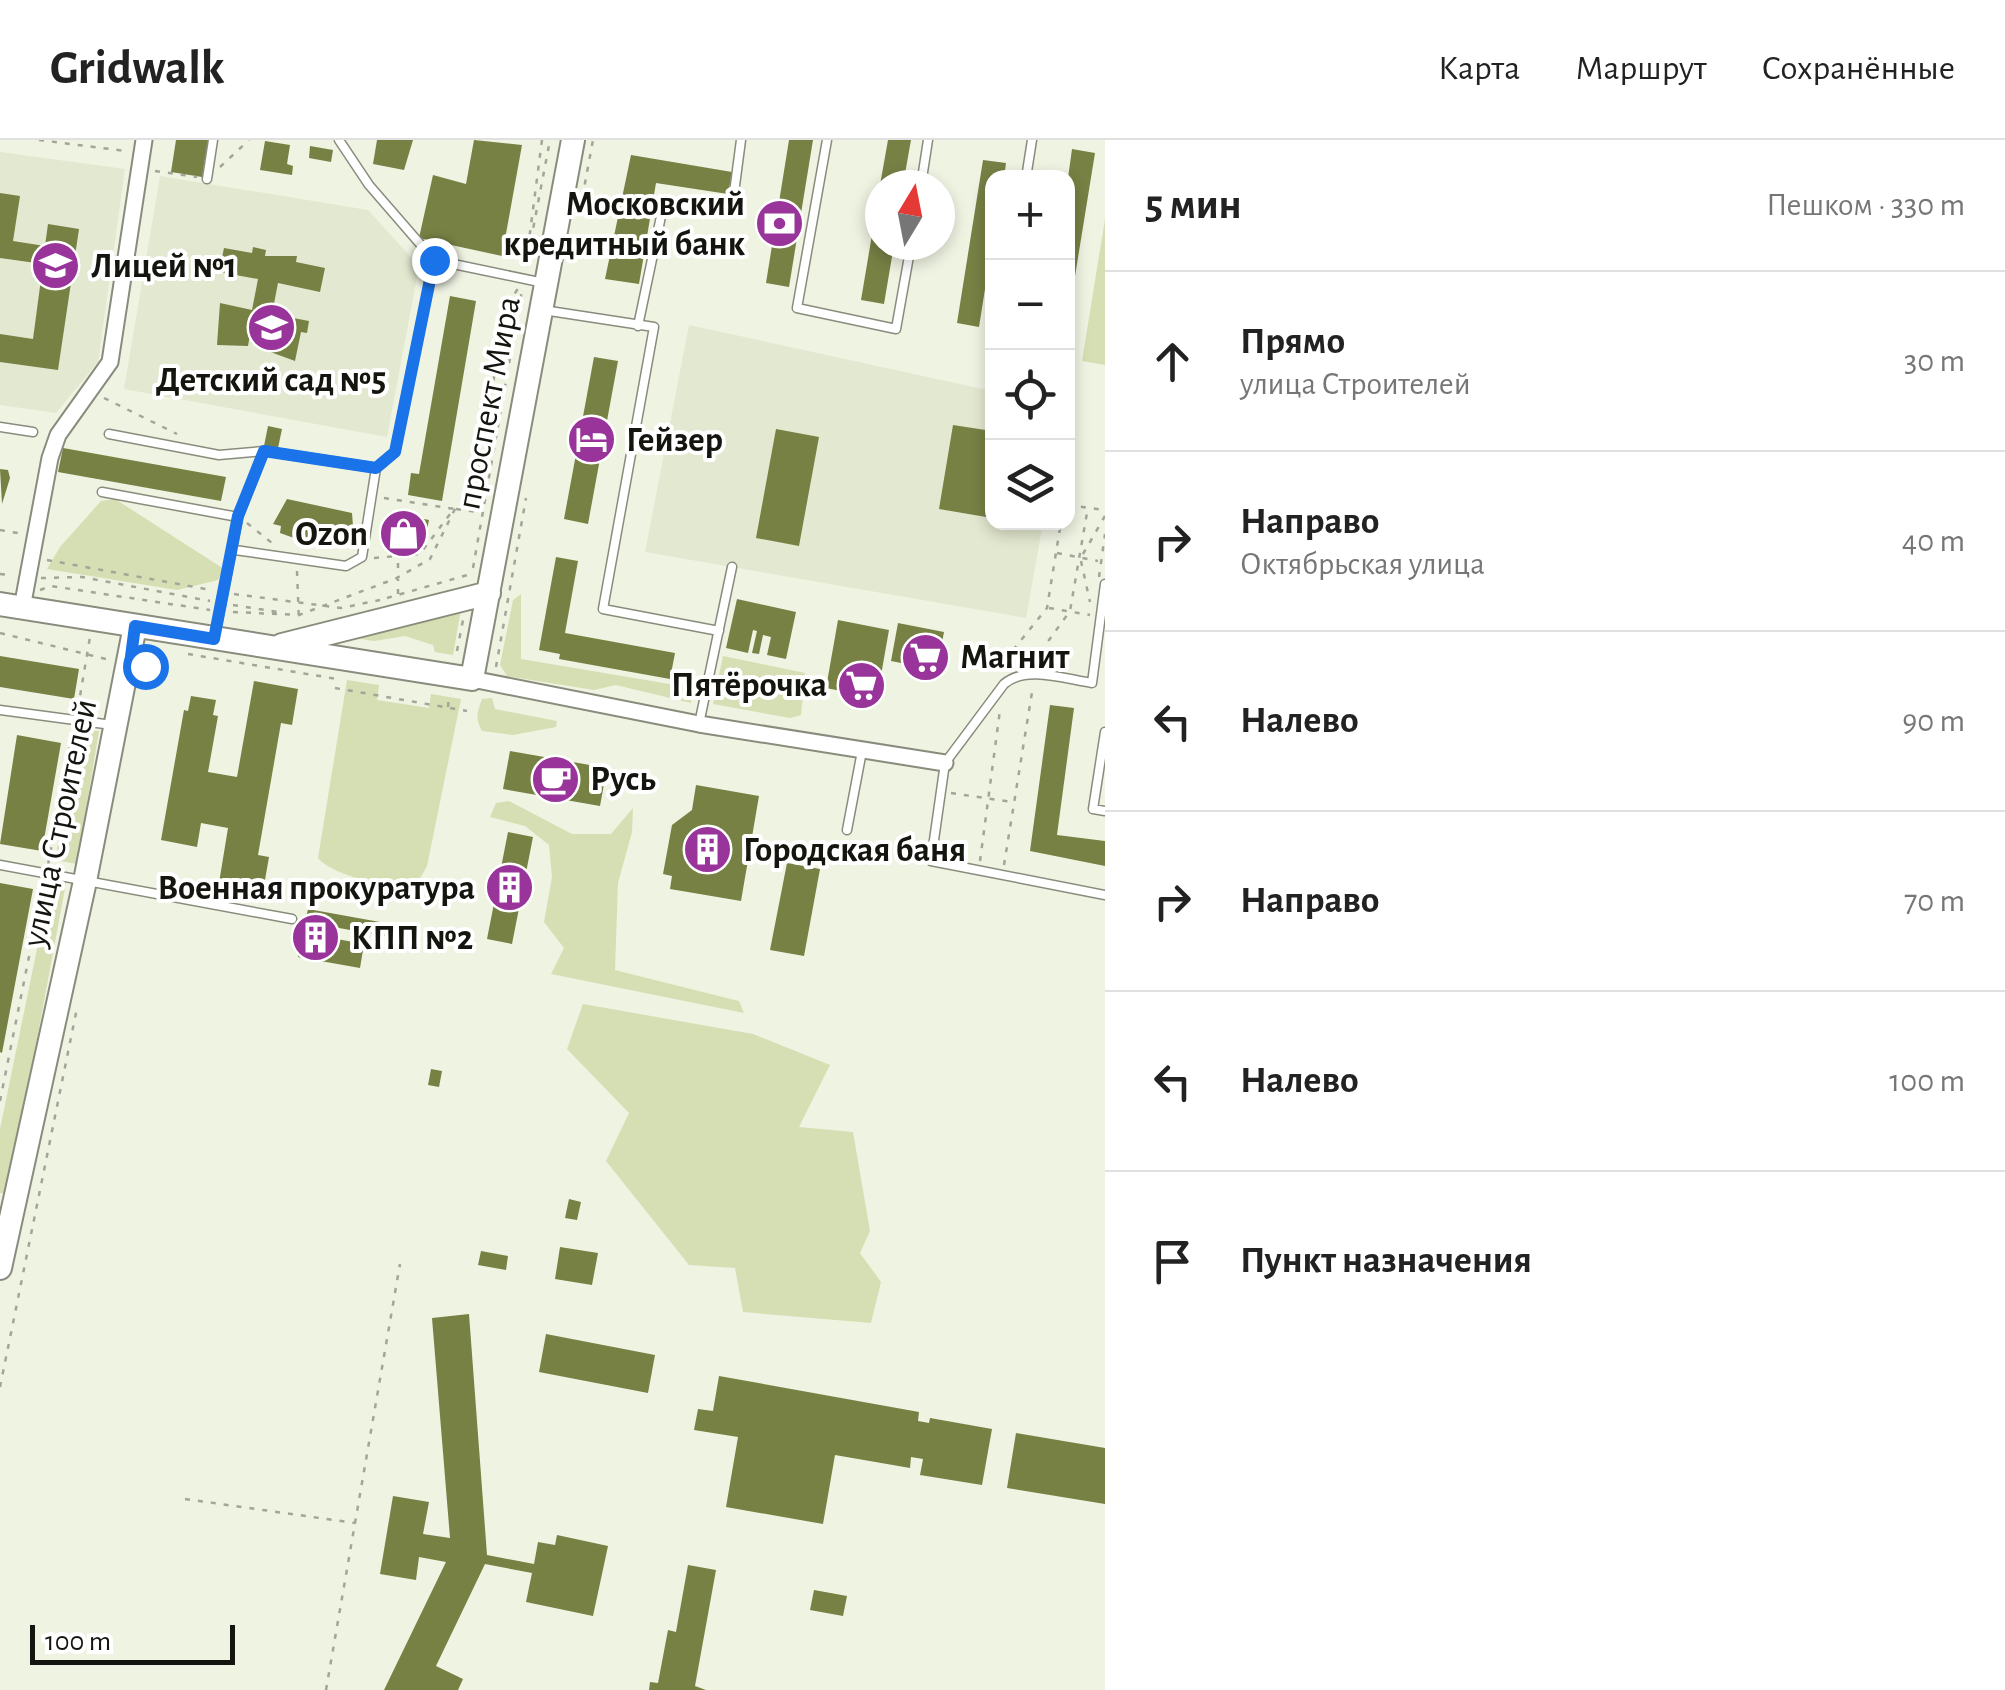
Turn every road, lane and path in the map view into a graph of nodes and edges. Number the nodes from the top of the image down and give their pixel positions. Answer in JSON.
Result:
{"nodes":[{"id":1,"x":39,"y":140,"type":"edge"},
{"id":2,"x":213,"y":140,"type":"edge"},
{"id":3,"x":339,"y":140,"type":"edge"},
{"id":4,"x":542,"y":140,"type":"edge"},
{"id":5,"x":574,"y":140,"type":"edge"},
{"id":6,"x":593,"y":140,"type":"edge"},
{"id":7,"x":741,"y":140,"type":"edge"},
{"id":8,"x":826,"y":140,"type":"edge"},
{"id":9,"x":928,"y":140,"type":"edge"},
{"id":10,"x":1032,"y":140,"type":"edge"},
{"id":11,"x":58,"y":141,"type":"edge"},
{"id":12,"x":143,"y":146,"type":"edge"},
{"id":13,"x":923,"y":170,"type":"edge"},
{"id":14,"x":1027,"y":170,"type":"edge"},
{"id":15,"x":207,"y":179,"type":"dead end"},
{"id":16,"x":578,"y":218,"type":"dead end"},
{"id":17,"x":434,"y":260,"type":"junction"},
{"id":18,"x":908,"y":260,"type":"edge"},
{"id":19,"x":524,"y":279,"type":"junction"},
{"id":20,"x":548,"y":283,"type":"junction"},
{"id":21,"x":543,"y":310,"type":"junction"},
{"id":22,"x":638,"y":326,"type":"junction"},
{"id":23,"x":92,"y":391,"type":"junction"},
{"id":24,"x":0,"y":428,"type":"edge"},
{"id":25,"x":33,"y":432,"type":"dead end"},
{"id":26,"x":109,"y":434,"type":"dead end"},
{"id":27,"x":187,"y":440,"type":"dead end"},
{"id":28,"x":264,"y":451,"type":"junction"},
{"id":29,"x":376,"y":468,"type":"junction"},
{"id":30,"x":529,"y":481,"type":"dead end"},
{"id":31,"x":102,"y":492,"type":"dead end"},
{"id":32,"x":372,"y":496,"type":"junction"},
{"id":33,"x":1075,"y":505,"type":"edge"},
{"id":34,"x":1088,"y":508,"type":"junction"},
{"id":35,"x":454,"y":509,"type":"junction"},
{"id":36,"x":1105,"y":510,"type":"edge"},
{"id":37,"x":492,"y":514,"type":"junction"},
{"id":38,"x":238,"y":516,"type":"junction"},
{"id":39,"x":1105,"y":516,"type":"edge"},
{"id":40,"x":0,"y":530,"type":"edge"},
{"id":41,"x":1059,"y":530,"type":"edge"},
{"id":42,"x":1105,"y":534,"type":"edge"},
{"id":43,"x":34,"y":536,"type":"junction"},
{"id":44,"x":234,"y":550,"type":"junction"},
{"id":45,"x":1056,"y":552,"type":"junction"},
{"id":46,"x":288,"y":556,"type":"junction"},
{"id":47,"x":31,"y":557,"type":"junction"},
{"id":48,"x":362,"y":558,"type":"junction"},
{"id":49,"x":398,"y":558,"type":"junction"},
{"id":50,"x":1080,"y":559,"type":"junction"},
{"id":51,"x":1101,"y":562,"type":"junction"},
{"id":52,"x":732,"y":567,"type":"dead end"},
{"id":53,"x":0,"y":574,"type":"edge"},
{"id":54,"x":472,"y":574,"type":"junction"},
{"id":55,"x":28,"y":576,"type":"junction"},
{"id":56,"x":1102,"y":582,"type":"edge"},
{"id":57,"x":398,"y":595,"type":"junction"},
{"id":58,"x":478,"y":596,"type":"junction"},
{"id":59,"x":224,"y":598,"type":"junction"},
{"id":60,"x":1096,"y":598,"type":"dead end"},
{"id":61,"x":299,"y":605,"type":"junction"},
{"id":62,"x":11,"y":606,"type":"edge"},
{"id":63,"x":1047,"y":608,"type":"junction"},
{"id":64,"x":1070,"y":611,"type":"junction"},
{"id":65,"x":299,"y":615,"type":"junction"},
{"id":66,"x":1094,"y":616,"type":"junction"},
{"id":67,"x":90,"y":619,"type":"junction"},
{"id":68,"x":135,"y":626,"type":"junction"},
{"id":69,"x":344,"y":627,"type":"junction"},
{"id":70,"x":719,"y":631,"type":"junction"},
{"id":71,"x":0,"y":633,"type":"edge"},
{"id":72,"x":214,"y":639,"type":"junction"},
{"id":73,"x":181,"y":652,"type":"dead end"},
{"id":74,"x":300,"y":655,"type":"junction"},
{"id":75,"x":90,"y":656,"type":"junction"},
{"id":76,"x":1005,"y":660,"type":"dead end"},
{"id":77,"x":130,"y":664,"type":"junction"},
{"id":78,"x":339,"y":668,"type":"junction"},
{"id":79,"x":1033,"y":669,"type":"junction"},
{"id":80,"x":473,"y":680,"type":"junction"},
{"id":81,"x":1092,"y":683,"type":"junction"},
{"id":82,"x":1004,"y":684,"type":"junction"},
{"id":83,"x":1105,"y":686,"type":"edge"},
{"id":84,"x":336,"y":688,"type":"dead end"},
{"id":85,"x":448,"y":707,"type":"junction"},
{"id":86,"x":0,"y":710,"type":"edge"},
{"id":87,"x":467,"y":711,"type":"dead end"},
{"id":88,"x":74,"y":721,"type":"junction"},
{"id":89,"x":700,"y":724,"type":"junction"},
{"id":90,"x":116,"y":726,"type":"junction"},
{"id":91,"x":1105,"y":732,"type":"edge"},
{"id":92,"x":862,"y":752,"type":"junction"},
{"id":93,"x":944,"y":763,"type":"junction"},
{"id":94,"x":943,"y":792,"type":"junction"},
{"id":95,"x":988,"y":798,"type":"junction"},
{"id":96,"x":1014,"y":802,"type":"junction"},
{"id":97,"x":1105,"y":811,"type":"edge"},
{"id":98,"x":847,"y":830,"type":"dead end"},
{"id":99,"x":0,"y":865,"type":"edge"},
{"id":100,"x":46,"y":872,"type":"junction"},
{"id":101,"x":978,"y":872,"type":"junction"},
{"id":102,"x":1003,"y":876,"type":"junction"},
{"id":103,"x":85,"y":881,"type":"junction"},
{"id":104,"x":1105,"y":895,"type":"edge"},
{"id":105,"x":292,"y":920,"type":"dead end"},
{"id":106,"x":0,"y":1102,"type":"edge"},
{"id":107,"x":2,"y":1253,"type":"edge"},
{"id":108,"x":400,"y":1264,"type":"dead end"},
{"id":109,"x":184,"y":1499,"type":"dead end"},
{"id":110,"x":355,"y":1523,"type":"junction"},
{"id":111,"x":326,"y":1690,"type":"edge"}],
"edges":[{"from":1,"to":11,"type":"path"},
{"from":2,"to":15,"type":"lane"},
{"from":3,"to":17,"type":"lane"},
{"from":4,"to":19,"type":"path"},
{"from":5,"to":20,"type":"street","name":"проспект Мира"},
{"from":6,"to":16,"type":"path"},
{"from":7,"to":22,"type":"lane"},
{"from":8,"to":18,"type":"lane"},
{"from":9,"to":13,"type":"lane"},
{"from":10,"to":14,"type":"lane"},
{"from":11,"to":12,"type":"path"},
{"from":12,"to":23,"type":"street"},
{"from":17,"to":19,"type":"lane"},
{"from":17,"to":29,"type":"lane"},
{"from":19,"to":20,"type":"lane"},
{"from":19,"to":37,"type":"path"},
{"from":20,"to":21,"type":"street","name":"проспект Мира"},
{"from":21,"to":22,"type":"lane"},
{"from":21,"to":37,"type":"street","name":"проспект Мира"},
{"from":22,"to":70,"type":"lane"},
{"from":23,"to":27,"type":"path"},
{"from":23,"to":43,"type":"street"},
{"from":24,"to":25,"type":"lane"},
{"from":26,"to":28,"type":"lane"},
{"from":28,"to":29,"type":"lane"},
{"from":28,"to":38,"type":"lane"},
{"from":29,"to":32,"type":"lane"},
{"from":30,"to":80,"type":"path"},
{"from":31,"to":38,"type":"lane"},
{"from":32,"to":35,"type":"path"},
{"from":32,"to":48,"type":"lane"},
{"from":33,"to":34,"type":"path"},
{"from":34,"to":36,"type":"path"},
{"from":34,"to":50,"type":"path"},
{"from":35,"to":37,"type":"path"},
{"from":35,"to":49,"type":"path"},
{"from":37,"to":54,"type":"path"},
{"from":37,"to":58,"type":"street","name":"проспект Мира"},
{"from":38,"to":44,"type":"lane"},
{"from":38,"to":46,"type":"path"},
{"from":39,"to":50,"type":"path"},
{"from":40,"to":43,"type":"path"},
{"from":41,"to":45,"type":"path"},
{"from":42,"to":51,"type":"path"},
{"from":43,"to":47,"type":"street"},
{"from":44,"to":46,"type":"lane"},
{"from":44,"to":59,"type":"lane"},
{"from":45,"to":50,"type":"path"},
{"from":45,"to":63,"type":"path"},
{"from":46,"to":48,"type":"lane"},
{"from":46,"to":61,"type":"path"},
{"from":47,"to":55,"type":"street"},
{"from":47,"to":59,"type":"path"},
{"from":48,"to":49,"type":"path"},
{"from":49,"to":57,"type":"path"},
{"from":50,"to":51,"type":"path"},
{"from":50,"to":64,"type":"path"},
{"from":50,"to":66,"type":"path"},
{"from":51,"to":56,"type":"path"},
{"from":52,"to":70,"type":"lane"},
{"from":53,"to":55,"type":"path"},
{"from":54,"to":57,"type":"path"},
{"from":54,"to":58,"type":"path"},
{"from":55,"to":59,"type":"path"},
{"from":55,"to":62,"type":"street"},
{"from":56,"to":81,"type":"lane"},
{"from":57,"to":61,"type":"path"},
{"from":58,"to":69,"type":"street"},
{"from":58,"to":80,"type":"street","name":"проспект Мира"},
{"from":58,"to":80,"type":"path"},
{"from":59,"to":61,"type":"path"},
{"from":59,"to":65,"type":"path"},
{"from":59,"to":72,"type":"lane"},
{"from":60,"to":66,"type":"path"},
{"from":61,"to":65,"type":"path"},
{"from":62,"to":67,"type":"street"},
{"from":63,"to":64,"type":"path"},
{"from":63,"to":76,"type":"path"},
{"from":64,"to":66,"type":"path"},
{"from":64,"to":79,"type":"path"},
{"from":65,"to":74,"type":"path"},
{"from":67,"to":68,"type":"street"},
{"from":67,"to":75,"type":"path"},
{"from":68,"to":72,"type":"street"},
{"from":68,"to":77,"type":"street","name":"улица Строителей"},
{"from":69,"to":74,"type":"street"},
{"from":69,"to":78,"type":"street"},
{"from":70,"to":89,"type":"lane"},
{"from":71,"to":75,"type":"path"},
{"from":72,"to":74,"type":"street"},
{"from":73,"to":74,"type":"path"},
{"from":74,"to":78,"type":"street"},
{"from":74,"to":78,"type":"path"},
{"from":75,"to":77,"type":"path"},
{"from":75,"to":88,"type":"path"},
{"from":77,"to":90,"type":"street","name":"улица Строителей"},
{"from":78,"to":80,"type":"street"},
{"from":79,"to":81,"type":"lane"},
{"from":79,"to":82,"type":"lane"},
{"from":79,"to":96,"type":"path"},
{"from":80,"to":85,"type":"path"},
{"from":80,"to":89,"type":"street"},
{"from":81,"to":83,"type":"lane"},
{"from":82,"to":93,"type":"lane"},
{"from":82,"to":95,"type":"path"},
{"from":84,"to":85,"type":"path"},
{"from":85,"to":87,"type":"path"},
{"from":86,"to":88,"type":"lane"},
{"from":88,"to":90,"type":"lane"},
{"from":88,"to":100,"type":"path"},
{"from":89,"to":92,"type":"street"},
{"from":90,"to":103,"type":"street","name":"улица Строителей"},
{"from":91,"to":97,"type":"lane"},
{"from":92,"to":93,"type":"street"},
{"from":92,"to":98,"type":"lane"},
{"from":93,"to":94,"type":"lane"},
{"from":94,"to":95,"type":"path"},
{"from":94,"to":101,"type":"lane"},
{"from":95,"to":96,"type":"path"},
{"from":95,"to":101,"type":"path"},
{"from":96,"to":102,"type":"path"},
{"from":99,"to":100,"type":"lane"},
{"from":100,"to":103,"type":"lane"},
{"from":100,"to":106,"type":"path"},
{"from":101,"to":102,"type":"lane"},
{"from":102,"to":104,"type":"lane"},
{"from":103,"to":105,"type":"lane"},
{"from":103,"to":107,"type":"street","name":"улица Строителей"},
{"from":108,"to":110,"type":"path"},
{"from":109,"to":110,"type":"path"},
{"from":110,"to":111,"type":"path"}]}
